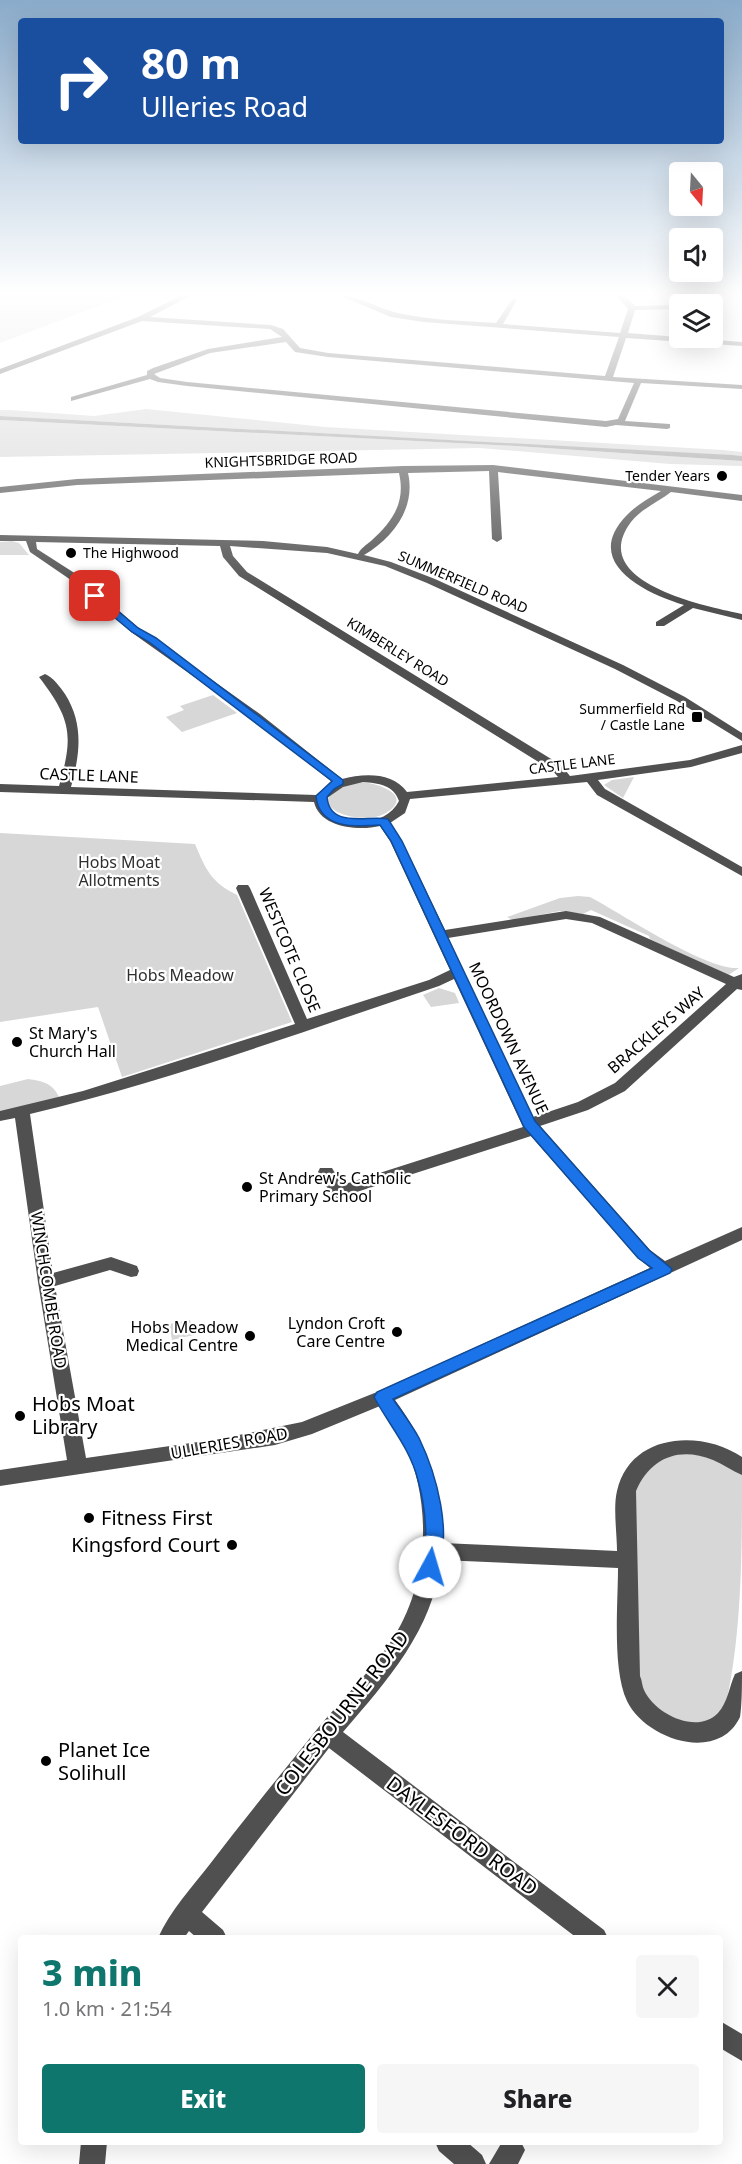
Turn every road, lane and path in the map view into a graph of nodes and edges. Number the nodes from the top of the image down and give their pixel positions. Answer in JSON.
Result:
{"nodes":[{"id":1,"x":81,"y":397,"type":"edge"},
{"id":2,"x":312,"y":397,"type":"edge"},
{"id":3,"x":631,"y":397,"type":"edge"},
{"id":4,"x":74,"y":399,"type":"dead end"},
{"id":5,"x":619,"y":423,"type":"junction"},
{"id":6,"x":667,"y":426,"type":"dead end"},
{"id":7,"x":494,"y":468,"type":"junction"},
{"id":8,"x":403,"y":469,"type":"junction"},
{"id":9,"x":669,"y":489,"type":"junction"},
{"id":10,"x":0,"y":490,"type":"edge"},
{"id":11,"x":742,"y":498,"type":"edge"},
{"id":12,"x":0,"y":527,"type":"edge"},
{"id":13,"x":2,"y":538,"type":"edge"},
{"id":14,"x":30,"y":539,"type":"junction"},
{"id":15,"x":497,"y":539,"type":"dead end"},
{"id":16,"x":224,"y":543,"type":"junction"},
{"id":17,"x":362,"y":554,"type":"dead end"},
{"id":18,"x":690,"y":606,"type":"junction"},
{"id":19,"x":742,"y":617,"type":"edge"},
{"id":20,"x":660,"y":624,"type":"dead end"},
{"id":21,"x":45,"y":677,"type":"dead end"},
{"id":22,"x":742,"y":738,"type":"edge"},
{"id":23,"x":742,"y":749,"type":"edge"},
{"id":24,"x":590,"y":778,"type":"junction"},
{"id":25,"x":566,"y":779,"type":"junction"},
{"id":26,"x":339,"y":782,"type":"junction"},
{"id":27,"x":0,"y":788,"type":"edge"},
{"id":28,"x":64,"y":791,"type":"junction"},
{"id":29,"x":404,"y":796,"type":"junction"},
{"id":30,"x":321,"y":799,"type":"junction"},
{"id":31,"x":384,"y":822,"type":"junction"},
{"id":32,"x":742,"y":872,"type":"edge"},
{"id":33,"x":243,"y":888,"type":"dead end"},
{"id":34,"x":441,"y":935,"type":"junction"},
{"id":35,"x":458,"y":971,"type":"junction"},
{"id":36,"x":740,"y":982,"type":"edge"},
{"id":37,"x":303,"y":1026,"type":"junction"},
{"id":38,"x":22,"y":1112,"type":"junction"},
{"id":39,"x":0,"y":1116,"type":"edge"},
{"id":40,"x":531,"y":1127,"type":"junction"},
{"id":41,"x":326,"y":1172,"type":"dead end"},
{"id":42,"x":742,"y":1233,"type":"edge"},
{"id":43,"x":664,"y":1269,"type":"junction"},
{"id":44,"x":131,"y":1271,"type":"dead end"},
{"id":45,"x":46,"y":1282,"type":"junction"},
{"id":46,"x":383,"y":1397,"type":"junction"},
{"id":47,"x":78,"y":1467,"type":"junction"},
{"id":48,"x":742,"y":1467,"type":"edge"},
{"id":49,"x":0,"y":1478,"type":"edge"},
{"id":50,"x":434,"y":1551,"type":"junction"},
{"id":51,"x":628,"y":1560,"type":"junction"},
{"id":52,"x":742,"y":1681,"type":"edge"},
{"id":53,"x":328,"y":1734,"type":"junction"},
{"id":54,"x":186,"y":1913,"type":"junction"},
{"id":55,"x":172,"y":1935,"type":"edge"},
{"id":56,"x":211,"y":1935,"type":"edge"},
{"id":57,"x":592,"y":1935,"type":"edge"},
{"id":58,"x":723,"y":2034,"type":"edge"},
{"id":59,"x":742,"y":2049,"type":"edge"},
{"id":60,"x":94,"y":2145,"type":"edge"},
{"id":61,"x":451,"y":2145,"type":"edge"},
{"id":62,"x":93,"y":2164,"type":"edge"},
{"id":63,"x":473,"y":2164,"type":"edge"}],
"edges":[{"from":1,"to":4,"type":"street"},
{"from":2,"to":5,"type":"street"},
{"from":3,"to":5,"type":"street"},
{"from":5,"to":6,"type":"street"},
{"from":7,"to":8,"type":"street","name":"KNIGHTSBRIDGE ROAD"},
{"from":7,"to":9,"type":"street","name":"KNIGHTSBRIDGE ROAD"},
{"from":7,"to":15,"type":"street"},
{"from":8,"to":10,"type":"street","name":"KNIGHTSBRIDGE ROAD"},
{"from":8,"to":17,"type":"street"},
{"from":9,"to":11,"type":"street","name":"KNIGHTSBRIDGE ROAD"},
{"from":9,"to":18,"type":"street"},
{"from":12,"to":13,"type":"street"},
{"from":13,"to":14,"type":"street","name":"SUMMERFIELD ROAD"},
{"from":14,"to":16,"type":"street","name":"SUMMERFIELD ROAD"},
{"from":14,"to":26,"type":"street"},
{"from":16,"to":22,"type":"street","name":"SUMMERFIELD ROAD"},
{"from":16,"to":25,"type":"street","name":"KIMBERLEY ROAD"},
{"from":18,"to":19,"type":"street"},
{"from":18,"to":20,"type":"street"},
{"from":21,"to":28,"type":"street"},
{"from":23,"to":24,"type":"street","name":"CASTLE LANE"},
{"from":24,"to":25,"type":"street","name":"CASTLE LANE"},
{"from":24,"to":32,"type":"street"},
{"from":25,"to":29,"type":"street","name":"CASTLE LANE"},
{"from":26,"to":29,"type":"street"},
{"from":26,"to":30,"type":"street"},
{"from":27,"to":28,"type":"street","name":"CASTLE LANE"},
{"from":28,"to":30,"type":"street","name":"CASTLE LANE"},
{"from":29,"to":31,"type":"street"},
{"from":30,"to":31,"type":"street"},
{"from":31,"to":34,"type":"street","name":"MOORDOWN AVENUE"},
{"from":33,"to":37,"type":"street","name":"WESTCOTE CLOSE"},
{"from":34,"to":35,"type":"street","name":"MOORDOWN AVENUE"},
{"from":34,"to":36,"type":"street"},
{"from":35,"to":37,"type":"street"},
{"from":35,"to":40,"type":"street","name":"MOORDOWN AVENUE"},
{"from":36,"to":40,"type":"street","name":"BRACKLEYS WAY"},
{"from":37,"to":38,"type":"street"},
{"from":38,"to":39,"type":"street"},
{"from":38,"to":45,"type":"street","name":"WINCHCOMBE ROAD"},
{"from":40,"to":41,"type":"street","name":"BRACKLEYS WAY"},
{"from":40,"to":43,"type":"street","name":"MOORDOWN AVENUE"},
{"from":42,"to":43,"type":"street","name":"ULLERIES ROAD"},
{"from":43,"to":46,"type":"street","name":"ULLERIES ROAD"},
{"from":44,"to":45,"type":"street"},
{"from":45,"to":47,"type":"street","name":"WINCHCOMBE ROAD"},
{"from":46,"to":47,"type":"street","name":"ULLERIES ROAD"},
{"from":46,"to":50,"type":"street","name":"COLESBOURNE ROAD"},
{"from":47,"to":49,"type":"street","name":"ULLERIES ROAD"},
{"from":48,"to":51,"type":"street"},
{"from":50,"to":51,"type":"street"},
{"from":50,"to":53,"type":"street","name":"COLESBOURNE ROAD"},
{"from":51,"to":52,"type":"street"},
{"from":53,"to":54,"type":"street","name":"COLESBOURNE ROAD"},
{"from":53,"to":57,"type":"street","name":"DAYLESFORD ROAD"},
{"from":54,"to":55,"type":"street","name":"COLESBOURNE ROAD"},
{"from":54,"to":56,"type":"street"},
{"from":58,"to":59,"type":"street"},
{"from":60,"to":62,"type":"street"},
{"from":61,"to":63,"type":"street"}]}
